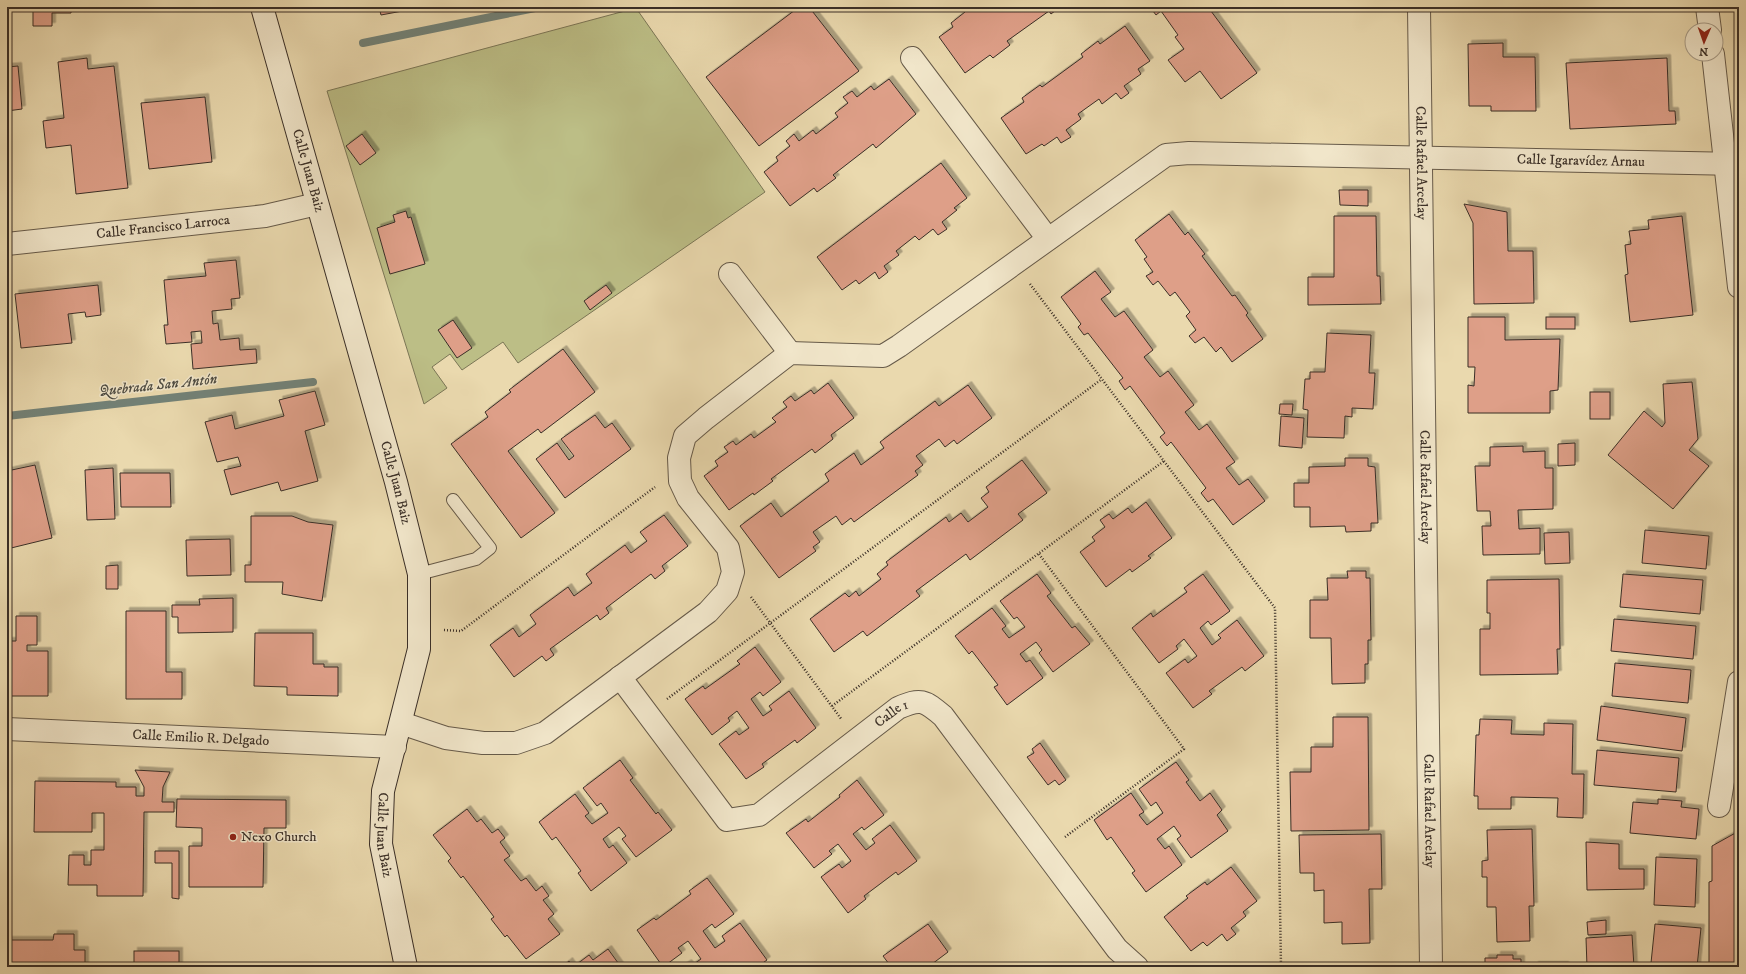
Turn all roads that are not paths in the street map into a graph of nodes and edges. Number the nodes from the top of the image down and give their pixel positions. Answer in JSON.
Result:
{"nodes":[{"id":1,"x":262,"y":7,"type":"edge"},
{"id":2,"x":1419,"y":7,"type":"edge"},
{"id":3,"x":1707,"y":7,"type":"edge"},
{"id":4,"x":1709,"y":22,"type":"edge"},
{"id":5,"x":912,"y":58,"type":"dead end"},
{"id":6,"x":1713,"y":62,"type":"edge"},
{"id":7,"x":1422,"y":158,"type":"junction"},
{"id":8,"x":1732,"y":164,"type":"edge"},
{"id":9,"x":317,"y":204,"type":"junction"},
{"id":10,"x":1048,"y":239,"type":"junction"},
{"id":11,"x":7,"y":244,"type":"edge"},
{"id":12,"x":730,"y":274,"type":"dead end"},
{"id":13,"x":1739,"y":287,"type":"edge"},
{"id":14,"x":790,"y":353,"type":"junction"},
{"id":15,"x":453,"y":500,"type":"dead end"},
{"id":16,"x":419,"y":574,"type":"junction"},
{"id":17,"x":620,"y":677,"type":"junction"},
{"id":18,"x":1739,"y":682,"type":"edge"},
{"id":19,"x":401,"y":723,"type":"junction"},
{"id":20,"x":7,"y":729,"type":"edge"},
{"id":21,"x":395,"y":747,"type":"junction"},
{"id":22,"x":1719,"y":806,"type":"dead end"},
{"id":23,"x":406,"y":967,"type":"edge"},
{"id":24,"x":1137,"y":967,"type":"edge"},
{"id":25,"x":1431,"y":967,"type":"edge"}],
"edges":[{"from":1,"to":9,"type":"street","name":"Calle Juan Baiz"},
{"from":2,"to":7,"type":"street","name":"Calle Rafael Arcelay"},
{"from":3,"to":4,"type":"street"},
{"from":5,"to":10,"type":"street"},
{"from":6,"to":8,"type":"street"},
{"from":7,"to":8,"type":"street","name":"Calle Igaravídez Arnau"},
{"from":7,"to":10,"type":"street","name":"Calle Igaravídez Arnau"},
{"from":7,"to":25,"type":"street","name":"Calle Rafael Arcelay"},
{"from":8,"to":13,"type":"street"},
{"from":9,"to":11,"type":"street","name":"Calle Francisco Larroca"},
{"from":9,"to":16,"type":"street","name":"Calle Juan Baiz"},
{"from":10,"to":14,"type":"street","name":"Calle Igaravídez Arnau"},
{"from":12,"to":14,"type":"street"},
{"from":14,"to":17,"type":"street"},
{"from":15,"to":16,"type":"lane"},
{"from":16,"to":19,"type":"street","name":"Calle Juan Baiz"},
{"from":17,"to":19,"type":"street"},
{"from":17,"to":24,"type":"street","name":"Calle 1"},
{"from":18,"to":22,"type":"street"},
{"from":19,"to":21,"type":"street","name":"Calle Juan Baiz"},
{"from":20,"to":21,"type":"street","name":"Calle Emilio R. Delgado"},
{"from":21,"to":23,"type":"street","name":"Calle Juan Baiz"}]}
